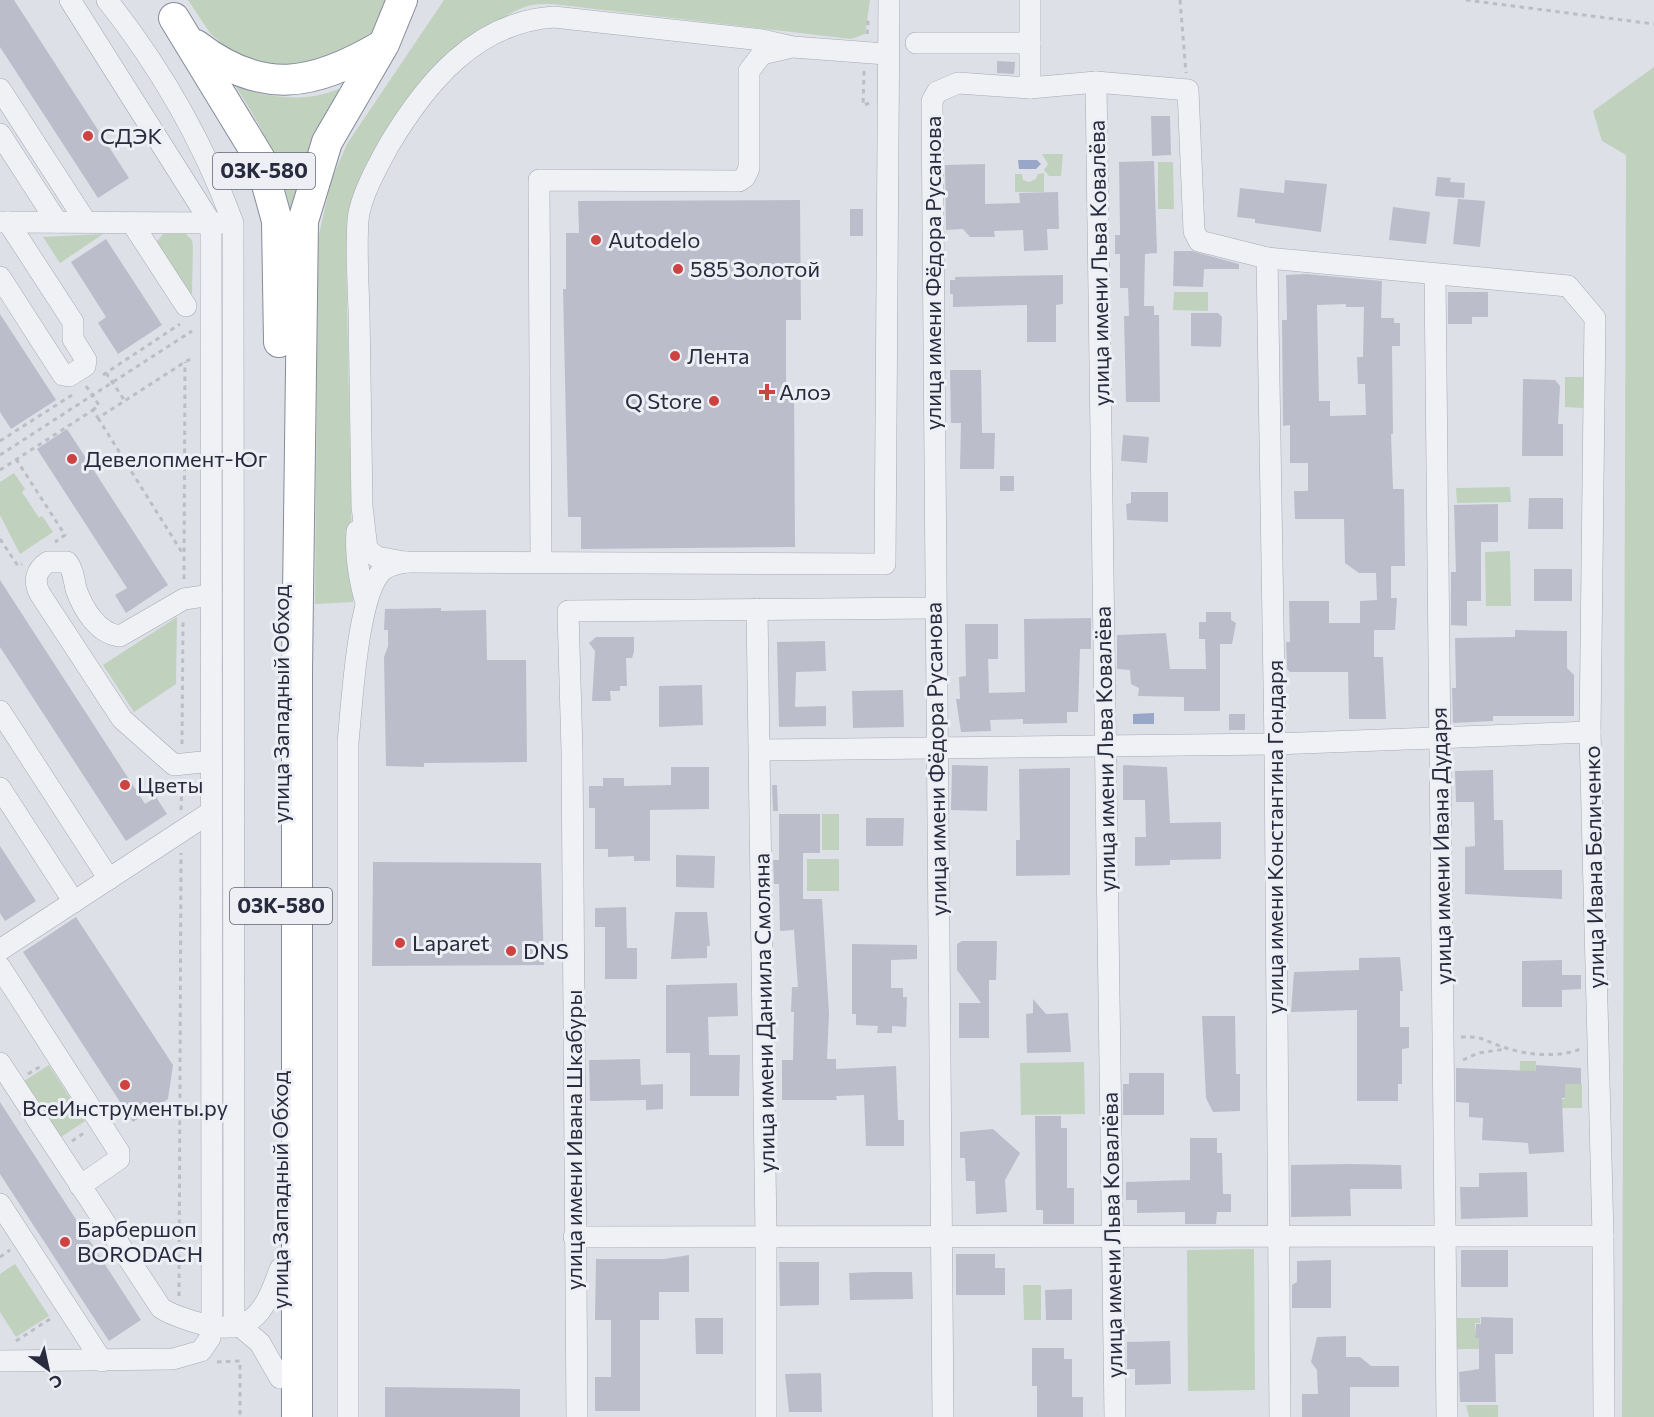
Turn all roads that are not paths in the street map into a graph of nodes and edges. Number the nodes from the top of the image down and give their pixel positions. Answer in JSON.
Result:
{"nodes":[{"id":1,"x":70,"y":0,"type":"edge"},
{"id":2,"x":107,"y":0,"type":"edge"},
{"id":3,"x":402,"y":0,"type":"edge"},
{"id":4,"x":419,"y":0,"type":"edge"},
{"id":5,"x":889,"y":0,"type":"edge"},
{"id":6,"x":1030,"y":0,"type":"edge"},
{"id":7,"x":169,"y":9,"type":"edge"},
{"id":8,"x":916,"y":43,"type":"dead end"},
{"id":9,"x":1030,"y":43,"type":"junction"},
{"id":10,"x":384,"y":44,"type":"junction"},
{"id":11,"x":793,"y":47,"type":"junction"},
{"id":12,"x":886,"y":54,"type":"junction"},
{"id":13,"x":1096,"y":82,"type":"junction"},
{"id":14,"x":0,"y":88,"type":"edge"},
{"id":15,"x":1030,"y":88,"type":"junction"},
{"id":16,"x":0,"y":134,"type":"edge"},
{"id":17,"x":4,"y":222,"type":"edge"},
{"id":18,"x":57,"y":222,"type":"junction"},
{"id":19,"x":86,"y":222,"type":"junction"},
{"id":20,"x":132,"y":222,"type":"junction"},
{"id":21,"x":211,"y":223,"type":"junction"},
{"id":22,"x":233,"y":223,"type":"junction"},
{"id":23,"x":1267,"y":258,"type":"junction"},
{"id":24,"x":1435,"y":276,"type":"junction"},
{"id":25,"x":0,"y":277,"type":"edge"},
{"id":26,"x":186,"y":306,"type":"dead end"},
{"id":27,"x":362,"y":506,"type":"junction"},
{"id":28,"x":411,"y":562,"type":"junction"},
{"id":29,"x":541,"y":562,"type":"junction"},
{"id":30,"x":211,"y":595,"type":"junction"},
{"id":31,"x":366,"y":603,"type":"junction"},
{"id":32,"x":934,"y":608,"type":"junction"},
{"id":33,"x":757,"y":609,"type":"junction"},
{"id":34,"x":0,"y":711,"type":"edge"},
{"id":35,"x":1590,"y":732,"type":"junction"},
{"id":36,"x":1440,"y":738,"type":"junction"},
{"id":37,"x":1275,"y":744,"type":"junction"},
{"id":38,"x":1106,"y":746,"type":"junction"},
{"id":39,"x":937,"y":747,"type":"junction"},
{"id":40,"x":760,"y":750,"type":"junction"},
{"id":41,"x":211,"y":761,"type":"junction"},
{"id":42,"x":0,"y":788,"type":"edge"},
{"id":43,"x":211,"y":812,"type":"junction"},
{"id":44,"x":109,"y":879,"type":"junction"},
{"id":45,"x":74,"y":902,"type":"junction"},
{"id":46,"x":0,"y":950,"type":"edge"},
{"id":47,"x":0,"y":967,"type":"edge"},
{"id":48,"x":0,"y":1063,"type":"edge"},
{"id":49,"x":212,"y":1119,"type":"junction"},
{"id":50,"x":234,"y":1119,"type":"junction"},
{"id":51,"x":80,"y":1186,"type":"junction"},
{"id":52,"x":0,"y":1204,"type":"edge"},
{"id":53,"x":766,"y":1235,"type":"junction"},
{"id":54,"x":940,"y":1235,"type":"junction"},
{"id":55,"x":1112,"y":1235,"type":"junction"},
{"id":56,"x":1278,"y":1236,"type":"junction"},
{"id":57,"x":1446,"y":1236,"type":"junction"},
{"id":58,"x":1603,"y":1236,"type":"junction"},
{"id":59,"x":574,"y":1237,"type":"junction"},
{"id":60,"x":280,"y":1269,"type":"junction"},
{"id":61,"x":211,"y":1327,"type":"junction"},
{"id":62,"x":237,"y":1327,"type":"junction"},
{"id":63,"x":4,"y":1354,"type":"edge"},
{"id":64,"x":102,"y":1361,"type":"junction"},
{"id":65,"x":280,"y":1378,"type":"junction"},
{"id":66,"x":280,"y":1417,"type":"edge"},
{"id":67,"x":297,"y":1417,"type":"edge"},
{"id":68,"x":348,"y":1417,"type":"edge"},
{"id":69,"x":577,"y":1417,"type":"edge"},
{"id":70,"x":766,"y":1417,"type":"edge"},
{"id":71,"x":943,"y":1417,"type":"edge"},
{"id":72,"x":1115,"y":1417,"type":"edge"},
{"id":73,"x":1280,"y":1417,"type":"edge"},
{"id":74,"x":1447,"y":1417,"type":"edge"},
{"id":75,"x":1604,"y":1417,"type":"edge"}],
"edges":[{"from":1,"to":21,"type":"street"},
{"from":2,"to":22,"type":"street"},
{"from":3,"to":10,"type":"highway","number":"03К-580"},
{"from":4,"to":10,"type":"street"},
{"from":5,"to":12,"type":"street"},
{"from":6,"to":9,"type":"street"},
{"from":7,"to":10,"type":"highway","number":"03К-580"},
{"from":7,"to":60,"type":"highway","name":"улица Западный Обход","number":"03К-580"},
{"from":8,"to":9,"type":"street"},
{"from":9,"to":15,"type":"street"},
{"from":10,"to":67,"type":"highway","name":"улица Западный Обход","number":"03К-580"},
{"from":11,"to":12,"type":"street"},
{"from":11,"to":27,"type":"street"},
{"from":11,"to":29,"type":"street"},
{"from":12,"to":29,"type":"street"},
{"from":13,"to":15,"type":"street"},
{"from":13,"to":23,"type":"street"},
{"from":13,"to":38,"type":"street","name":"улица имени Льва Ковалёва"},
{"from":14,"to":19,"type":"street"},
{"from":15,"to":32,"type":"street","name":"улица имени Фёдора Русанова"},
{"from":16,"to":18,"type":"street"},
{"from":17,"to":18,"type":"street"},
{"from":17,"to":25,"type":"street"},
{"from":18,"to":19,"type":"street"},
{"from":19,"to":20,"type":"street"},
{"from":20,"to":21,"type":"street"},
{"from":20,"to":26,"type":"street"},
{"from":21,"to":22,"type":"street"},
{"from":21,"to":30,"type":"street"},
{"from":22,"to":50,"type":"street"},
{"from":23,"to":24,"type":"street"},
{"from":23,"to":37,"type":"street","name":"улица имени Константина Гондаря"},
{"from":24,"to":35,"type":"street","name":"улица Ивана Беличенко"},
{"from":24,"to":36,"type":"street","name":"улица имени Ивана Дударя"},
{"from":27,"to":28,"type":"street"},
{"from":27,"to":31,"type":"street"},
{"from":28,"to":29,"type":"street"},
{"from":28,"to":31,"type":"street"},
{"from":30,"to":41,"type":"street"},
{"from":30,"to":41,"type":"street"},
{"from":31,"to":68,"type":"street"},
{"from":32,"to":33,"type":"street"},
{"from":32,"to":39,"type":"street","name":"улица имени Фёдора Русанова"},
{"from":33,"to":40,"type":"street","name":"улица имени Даниила Смоляна"},
{"from":33,"to":59,"type":"street","name":"улица имени Ивана Шкабуры"},
{"from":34,"to":44,"type":"street"},
{"from":35,"to":36,"type":"street"},
{"from":35,"to":58,"type":"street","name":"улица Ивана Беличенко"},
{"from":36,"to":37,"type":"street"},
{"from":36,"to":57,"type":"street","name":"улица имени Ивана Дударя"},
{"from":37,"to":38,"type":"street"},
{"from":37,"to":56,"type":"street","name":"улица имени Константина Гондаря"},
{"from":38,"to":39,"type":"street"},
{"from":38,"to":55,"type":"street","name":"улица имени Льва Ковалёва"},
{"from":39,"to":40,"type":"street"},
{"from":39,"to":54,"type":"street","name":"улица имени Фёдора Русанова"},
{"from":40,"to":53,"type":"street","name":"улица имени Даниила Смоляна"},
{"from":41,"to":43,"type":"street"},
{"from":42,"to":45,"type":"street"},
{"from":43,"to":44,"type":"street"},
{"from":43,"to":49,"type":"street"},
{"from":44,"to":45,"type":"street"},
{"from":45,"to":46,"type":"street"},
{"from":47,"to":51,"type":"street"},
{"from":48,"to":51,"type":"street"},
{"from":49,"to":50,"type":"street"},
{"from":49,"to":61,"type":"street"},
{"from":50,"to":62,"type":"street"},
{"from":51,"to":61,"type":"street"},
{"from":52,"to":64,"type":"street"},
{"from":53,"to":54,"type":"street"},
{"from":53,"to":59,"type":"street"},
{"from":53,"to":70,"type":"street","name":"улица имени Даниила Смоляна"},
{"from":54,"to":55,"type":"street"},
{"from":54,"to":71,"type":"street","name":"улица имени Фёдора Русанова"},
{"from":55,"to":56,"type":"street"},
{"from":55,"to":72,"type":"street","name":"улица имени Льва Ковалёва"},
{"from":56,"to":57,"type":"street"},
{"from":56,"to":73,"type":"street","name":"улица имени Константина Гондаря"},
{"from":57,"to":58,"type":"street"},
{"from":57,"to":74,"type":"street","name":"улица имени Ивана Дударя"},
{"from":58,"to":75,"type":"street","name":"улица Ивана Беличенко"},
{"from":59,"to":69,"type":"street","name":"улица имени Ивана Шкабуры"},
{"from":60,"to":62,"type":"street"},
{"from":60,"to":65,"type":"highway","name":"улица Западный Обход","number":"03К-580"},
{"from":61,"to":62,"type":"street"},
{"from":61,"to":64,"type":"street"},
{"from":62,"to":65,"type":"street"},
{"from":63,"to":64,"type":"street"},
{"from":65,"to":66,"type":"highway","name":"улица Западный Обход","number":"03К-580"}]}
